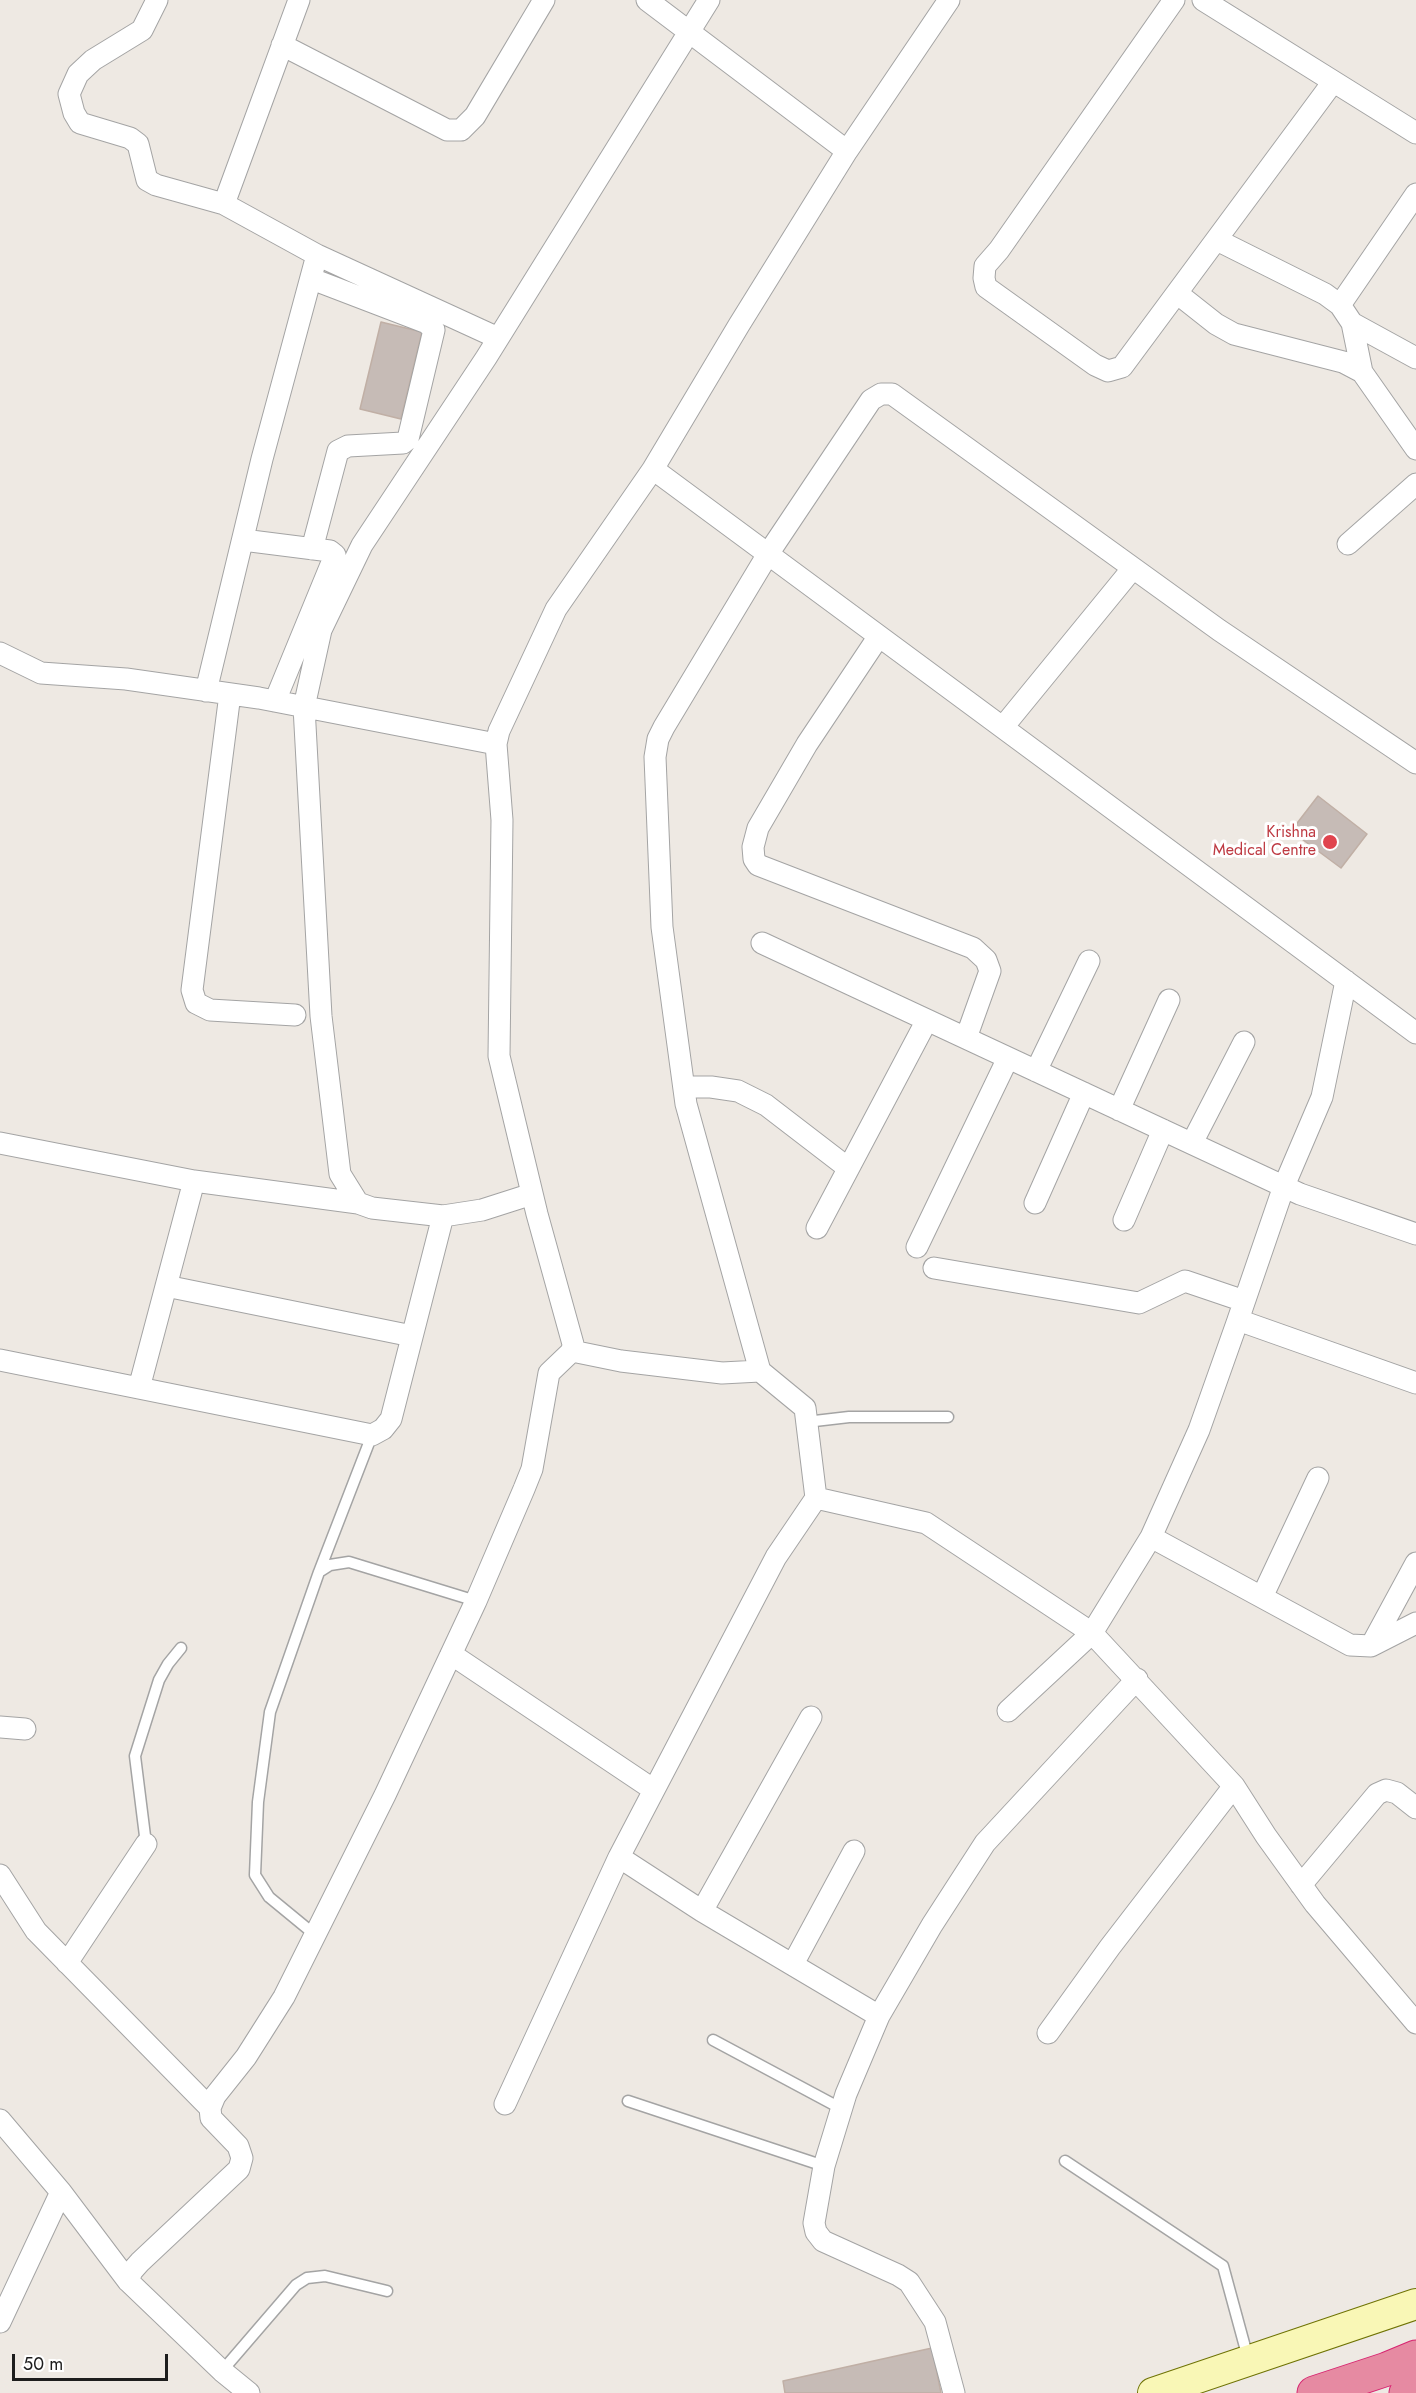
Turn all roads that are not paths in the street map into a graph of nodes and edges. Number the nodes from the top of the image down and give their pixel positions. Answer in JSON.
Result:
{"nodes":[{"id":1,"x":157,"y":0,"type":"edge"},
{"id":2,"x":299,"y":0,"type":"edge"},
{"id":3,"x":544,"y":0,"type":"edge"},
{"id":4,"x":647,"y":0,"type":"edge"},
{"id":5,"x":709,"y":0,"type":"edge"},
{"id":6,"x":950,"y":0,"type":"edge"},
{"id":7,"x":1174,"y":0,"type":"edge"},
{"id":8,"x":1203,"y":0,"type":"edge"},
{"id":9,"x":690,"y":32,"type":"junction"},
{"id":10,"x":282,"y":45,"type":"junction"},
{"id":11,"x":1333,"y":82,"type":"junction"},
{"id":12,"x":1416,"y":133,"type":"edge"},
{"id":13,"x":847,"y":151,"type":"junction"},
{"id":14,"x":1416,"y":194,"type":"edge"},
{"id":15,"x":224,"y":204,"type":"junction"},
{"id":16,"x":1217,"y":240,"type":"junction"},
{"id":17,"x":317,"y":255,"type":"junction"},
{"id":18,"x":312,"y":279,"type":"junction"},
{"id":19,"x":1178,"y":294,"type":"junction"},
{"id":20,"x":1340,"y":305,"type":"junction"},
{"id":21,"x":1352,"y":323,"type":"junction"},
{"id":22,"x":498,"y":338,"type":"junction"},
{"id":23,"x":1416,"y":358,"type":"edge"},
{"id":24,"x":1362,"y":372,"type":"junction"},
{"id":25,"x":1416,"y":449,"type":"edge"},
{"id":26,"x":654,"y":469,"type":"junction"},
{"id":27,"x":1416,"y":484,"type":"edge"},
{"id":28,"x":243,"y":540,"type":"junction"},
{"id":29,"x":1348,"y":544,"type":"dead end"},
{"id":30,"x":312,"y":549,"type":"junction"},
{"id":31,"x":768,"y":554,"type":"junction"},
{"id":32,"x":1132,"y":568,"type":"junction"},
{"id":33,"x":879,"y":636,"type":"junction"},
{"id":34,"x":0,"y":653,"type":"edge"},
{"id":35,"x":206,"y":691,"type":"junction"},
{"id":36,"x":230,"y":694,"type":"junction"},
{"id":37,"x":275,"y":702,"type":"junction"},
{"id":38,"x":304,"y":707,"type":"junction"},
{"id":39,"x":1003,"y":727,"type":"junction"},
{"id":40,"x":496,"y":744,"type":"junction"},
{"id":41,"x":1416,"y":763,"type":"edge"},
{"id":42,"x":762,"y":943,"type":"dead end"},
{"id":43,"x":1089,"y":961,"type":"dead end"},
{"id":44,"x":1346,"y":981,"type":"junction"},
{"id":45,"x":1169,"y":999,"type":"dead end"},
{"id":46,"x":295,"y":1015,"type":"dead end"},
{"id":47,"x":927,"y":1020,"type":"junction"},
{"id":48,"x":1416,"y":1033,"type":"edge"},
{"id":49,"x":966,"y":1038,"type":"junction"},
{"id":50,"x":1244,"y":1042,"type":"dead end"},
{"id":51,"x":1008,"y":1058,"type":"junction"},
{"id":52,"x":1036,"y":1071,"type":"junction"},
{"id":53,"x":684,"y":1087,"type":"junction"},
{"id":54,"x":1084,"y":1093,"type":"junction"},
{"id":55,"x":1119,"y":1110,"type":"junction"},
{"id":56,"x":1163,"y":1130,"type":"junction"},
{"id":57,"x":0,"y":1143,"type":"edge"},
{"id":58,"x":1192,"y":1143,"type":"junction"},
{"id":59,"x":848,"y":1168,"type":"junction"},
{"id":60,"x":194,"y":1180,"type":"junction"},
{"id":61,"x":1284,"y":1186,"type":"junction"},
{"id":62,"x":532,"y":1194,"type":"junction"},
{"id":63,"x":358,"y":1203,"type":"junction"},
{"id":64,"x":1035,"y":1203,"type":"dead end"},
{"id":65,"x":443,"y":1216,"type":"junction"},
{"id":66,"x":1124,"y":1220,"type":"dead end"},
{"id":67,"x":817,"y":1228,"type":"dead end"},
{"id":68,"x":1416,"y":1234,"type":"edge"},
{"id":69,"x":917,"y":1247,"type":"dead end"},
{"id":70,"x":934,"y":1268,"type":"dead end"},
{"id":71,"x":166,"y":1286,"type":"junction"},
{"id":72,"x":1241,"y":1310,"type":"junction"},
{"id":73,"x":412,"y":1336,"type":"junction"},
{"id":74,"x":572,"y":1351,"type":"junction"},
{"id":75,"x":0,"y":1360,"type":"edge"},
{"id":76,"x":760,"y":1371,"type":"junction"},
{"id":77,"x":1416,"y":1383,"type":"edge"},
{"id":78,"x":139,"y":1388,"type":"junction"},
{"id":79,"x":948,"y":1417,"type":"dead end"},
{"id":80,"x":806,"y":1422,"type":"junction"},
{"id":81,"x":372,"y":1435,"type":"junction"},
{"id":82,"x":1318,"y":1478,"type":"dead end"},
{"id":83,"x":816,"y":1498,"type":"junction"},
{"id":84,"x":1151,"y":1537,"type":"junction"},
{"id":85,"x":1416,"y":1563,"type":"edge"},
{"id":86,"x":319,"y":1572,"type":"junction"},
{"id":87,"x":1262,"y":1597,"type":"junction"},
{"id":88,"x":476,"y":1601,"type":"junction"},
{"id":89,"x":1416,"y":1623,"type":"edge"},
{"id":90,"x":1092,"y":1633,"type":"junction"},
{"id":91,"x":1371,"y":1646,"type":"junction"},
{"id":92,"x":181,"y":1647,"type":"dead end"},
{"id":93,"x":451,"y":1654,"type":"junction"},
{"id":94,"x":1137,"y":1679,"type":"junction"},
{"id":95,"x":1008,"y":1711,"type":"dead end"},
{"id":96,"x":811,"y":1717,"type":"dead end"},
{"id":97,"x":0,"y":1727,"type":"edge"},
{"id":98,"x":25,"y":1729,"type":"dead end"},
{"id":99,"x":1234,"y":1786,"type":"junction"},
{"id":100,"x":654,"y":1790,"type":"junction"},
{"id":101,"x":1416,"y":1808,"type":"edge"},
{"id":102,"x":146,"y":1844,"type":"joint"},
{"id":103,"x":854,"y":1851,"type":"dead end"},
{"id":104,"x":619,"y":1857,"type":"junction"},
{"id":105,"x":0,"y":1875,"type":"edge"},
{"id":106,"x":1301,"y":1886,"type":"junction"},
{"id":107,"x":702,"y":1911,"type":"junction"},
{"id":108,"x":314,"y":1934,"type":"junction"},
{"id":109,"x":67,"y":1963,"type":"junction"},
{"id":110,"x":793,"y":1965,"type":"junction"},
{"id":111,"x":879,"y":2016,"type":"junction"},
{"id":112,"x":1416,"y":2023,"type":"edge"},
{"id":113,"x":1048,"y":2033,"type":"dead end"},
{"id":114,"x":713,"y":2040,"type":"dead end"},
{"id":115,"x":628,"y":2101,"type":"dead end"},
{"id":116,"x":505,"y":2104,"type":"dead end"},
{"id":117,"x":210,"y":2108,"type":"junction"},
{"id":118,"x":842,"y":2109,"type":"junction"},
{"id":119,"x":0,"y":2120,"type":"edge"},
{"id":120,"x":1065,"y":2161,"type":"dead end"},
{"id":121,"x":824,"y":2166,"type":"junction"},
{"id":122,"x":61,"y":2192,"type":"junction"},
{"id":123,"x":128,"y":2281,"type":"junction"},
{"id":124,"x":387,"y":2290,"type":"dead end"},
{"id":125,"x":1416,"y":2304,"type":"edge"},
{"id":126,"x":0,"y":2322,"type":"edge"},
{"id":127,"x":1416,"y":2357,"type":"edge"},
{"id":128,"x":1249,"y":2361,"type":"junction"},
{"id":129,"x":222,"y":2371,"type":"junction"},
{"id":130,"x":1416,"y":2390,"type":"edge"},
{"id":131,"x":249,"y":2393,"type":"edge"},
{"id":132,"x":954,"y":2393,"type":"edge"},
{"id":133,"x":1153,"y":2393,"type":"edge"},
{"id":134,"x":1314,"y":2393,"type":"edge"},
{"id":135,"x":1406,"y":2393,"type":"edge"}],
"edges":[{"from":1,"to":15,"type":"street"},
{"from":2,"to":10,"type":"street"},
{"from":3,"to":10,"type":"street"},
{"from":4,"to":9,"type":"street"},
{"from":5,"to":9,"type":"street"},
{"from":6,"to":13,"type":"street"},
{"from":7,"to":19,"type":"street"},
{"from":8,"to":11,"type":"street"},
{"from":9,"to":13,"type":"street"},
{"from":9,"to":22,"type":"street"},
{"from":10,"to":15,"type":"street"},
{"from":11,"to":12,"type":"street"},
{"from":11,"to":16,"type":"street"},
{"from":13,"to":26,"type":"street"},
{"from":14,"to":20,"type":"street"},
{"from":15,"to":17,"type":"street"},
{"from":16,"to":19,"type":"street"},
{"from":16,"to":20,"type":"street"},
{"from":17,"to":18,"type":"street"},
{"from":17,"to":22,"type":"street"},
{"from":18,"to":28,"type":"street"},
{"from":18,"to":30,"type":"street"},
{"from":19,"to":24,"type":"street"},
{"from":20,"to":21,"type":"street"},
{"from":21,"to":23,"type":"street"},
{"from":21,"to":24,"type":"street"},
{"from":22,"to":38,"type":"street"},
{"from":24,"to":25,"type":"street"},
{"from":26,"to":31,"type":"street"},
{"from":26,"to":40,"type":"street"},
{"from":27,"to":29,"type":"street"},
{"from":28,"to":30,"type":"street"},
{"from":28,"to":35,"type":"street"},
{"from":30,"to":37,"type":"street"},
{"from":31,"to":32,"type":"street"},
{"from":31,"to":33,"type":"street"},
{"from":31,"to":53,"type":"street"},
{"from":32,"to":39,"type":"street"},
{"from":32,"to":41,"type":"street"},
{"from":33,"to":39,"type":"street"},
{"from":33,"to":49,"type":"street"},
{"from":34,"to":35,"type":"street"},
{"from":35,"to":36,"type":"street"},
{"from":36,"to":37,"type":"street"},
{"from":36,"to":46,"type":"street"},
{"from":37,"to":38,"type":"street"},
{"from":38,"to":40,"type":"street"},
{"from":38,"to":63,"type":"street"},
{"from":39,"to":44,"type":"street"},
{"from":40,"to":62,"type":"street"},
{"from":42,"to":47,"type":"street"},
{"from":43,"to":52,"type":"street"},
{"from":44,"to":48,"type":"street"},
{"from":44,"to":61,"type":"street"},
{"from":45,"to":55,"type":"street"},
{"from":47,"to":49,"type":"street"},
{"from":47,"to":59,"type":"street"},
{"from":49,"to":51,"type":"street"},
{"from":50,"to":58,"type":"street"},
{"from":51,"to":52,"type":"street"},
{"from":51,"to":69,"type":"street"},
{"from":52,"to":54,"type":"street"},
{"from":53,"to":59,"type":"street"},
{"from":53,"to":76,"type":"street"},
{"from":54,"to":55,"type":"street"},
{"from":54,"to":64,"type":"street"},
{"from":55,"to":56,"type":"street"},
{"from":56,"to":58,"type":"street"},
{"from":56,"to":66,"type":"street"},
{"from":57,"to":60,"type":"street"},
{"from":58,"to":61,"type":"street"},
{"from":59,"to":67,"type":"street"},
{"from":60,"to":63,"type":"street"},
{"from":60,"to":71,"type":"street"},
{"from":61,"to":68,"type":"street"},
{"from":61,"to":72,"type":"street"},
{"from":62,"to":65,"type":"street"},
{"from":62,"to":74,"type":"street"},
{"from":63,"to":65,"type":"street"},
{"from":65,"to":73,"type":"street"},
{"from":70,"to":72,"type":"street"},
{"from":71,"to":73,"type":"street"},
{"from":71,"to":78,"type":"street"},
{"from":72,"to":77,"type":"street"},
{"from":72,"to":84,"type":"street"},
{"from":73,"to":81,"type":"street"},
{"from":74,"to":76,"type":"street"},
{"from":74,"to":88,"type":"street"},
{"from":75,"to":78,"type":"street"},
{"from":76,"to":80,"type":"street"},
{"from":78,"to":81,"type":"street"},
{"from":79,"to":80,"type":"lane"},
{"from":80,"to":83,"type":"street"},
{"from":81,"to":86,"type":"lane"},
{"from":82,"to":87,"type":"street"},
{"from":83,"to":90,"type":"street"},
{"from":83,"to":100,"type":"street"},
{"from":84,"to":87,"type":"street"},
{"from":84,"to":90,"type":"street"},
{"from":85,"to":91,"type":"street"},
{"from":86,"to":88,"type":"lane"},
{"from":86,"to":108,"type":"lane"},
{"from":87,"to":91,"type":"street"},
{"from":88,"to":93,"type":"street"},
{"from":89,"to":91,"type":"street"},
{"from":90,"to":94,"type":"street"},
{"from":90,"to":95,"type":"street"},
{"from":92,"to":102,"type":"lane"},
{"from":93,"to":100,"type":"street"},
{"from":93,"to":108,"type":"street"},
{"from":94,"to":99,"type":"street"},
{"from":94,"to":111,"type":"street"},
{"from":96,"to":107,"type":"street"},
{"from":97,"to":98,"type":"street"},
{"from":99,"to":106,"type":"street"},
{"from":99,"to":113,"type":"street"},
{"from":100,"to":104,"type":"street"},
{"from":101,"to":106,"type":"street"},
{"from":102,"to":109,"type":"street"},
{"from":103,"to":110,"type":"street"},
{"from":104,"to":107,"type":"street"},
{"from":104,"to":116,"type":"street"},
{"from":105,"to":109,"type":"street"},
{"from":106,"to":112,"type":"street"},
{"from":107,"to":110,"type":"street"},
{"from":108,"to":117,"type":"street"},
{"from":109,"to":117,"type":"street"},
{"from":110,"to":111,"type":"street"},
{"from":111,"to":118,"type":"street"},
{"from":114,"to":118,"type":"lane"},
{"from":115,"to":121,"type":"lane"},
{"from":117,"to":123,"type":"street"},
{"from":118,"to":121,"type":"street"},
{"from":119,"to":122,"type":"street"},
{"from":120,"to":128,"type":"lane"},
{"from":121,"to":132,"type":"street"},
{"from":122,"to":123,"type":"street"},
{"from":122,"to":126,"type":"street"},
{"from":123,"to":129,"type":"street"},
{"from":124,"to":129,"type":"lane"},
{"from":125,"to":128,"type":"street"},
{"from":127,"to":134,"type":"highway"},
{"from":128,"to":133,"type":"street"},
{"from":129,"to":131,"type":"street"},
{"from":130,"to":135,"type":"highway"}]}
